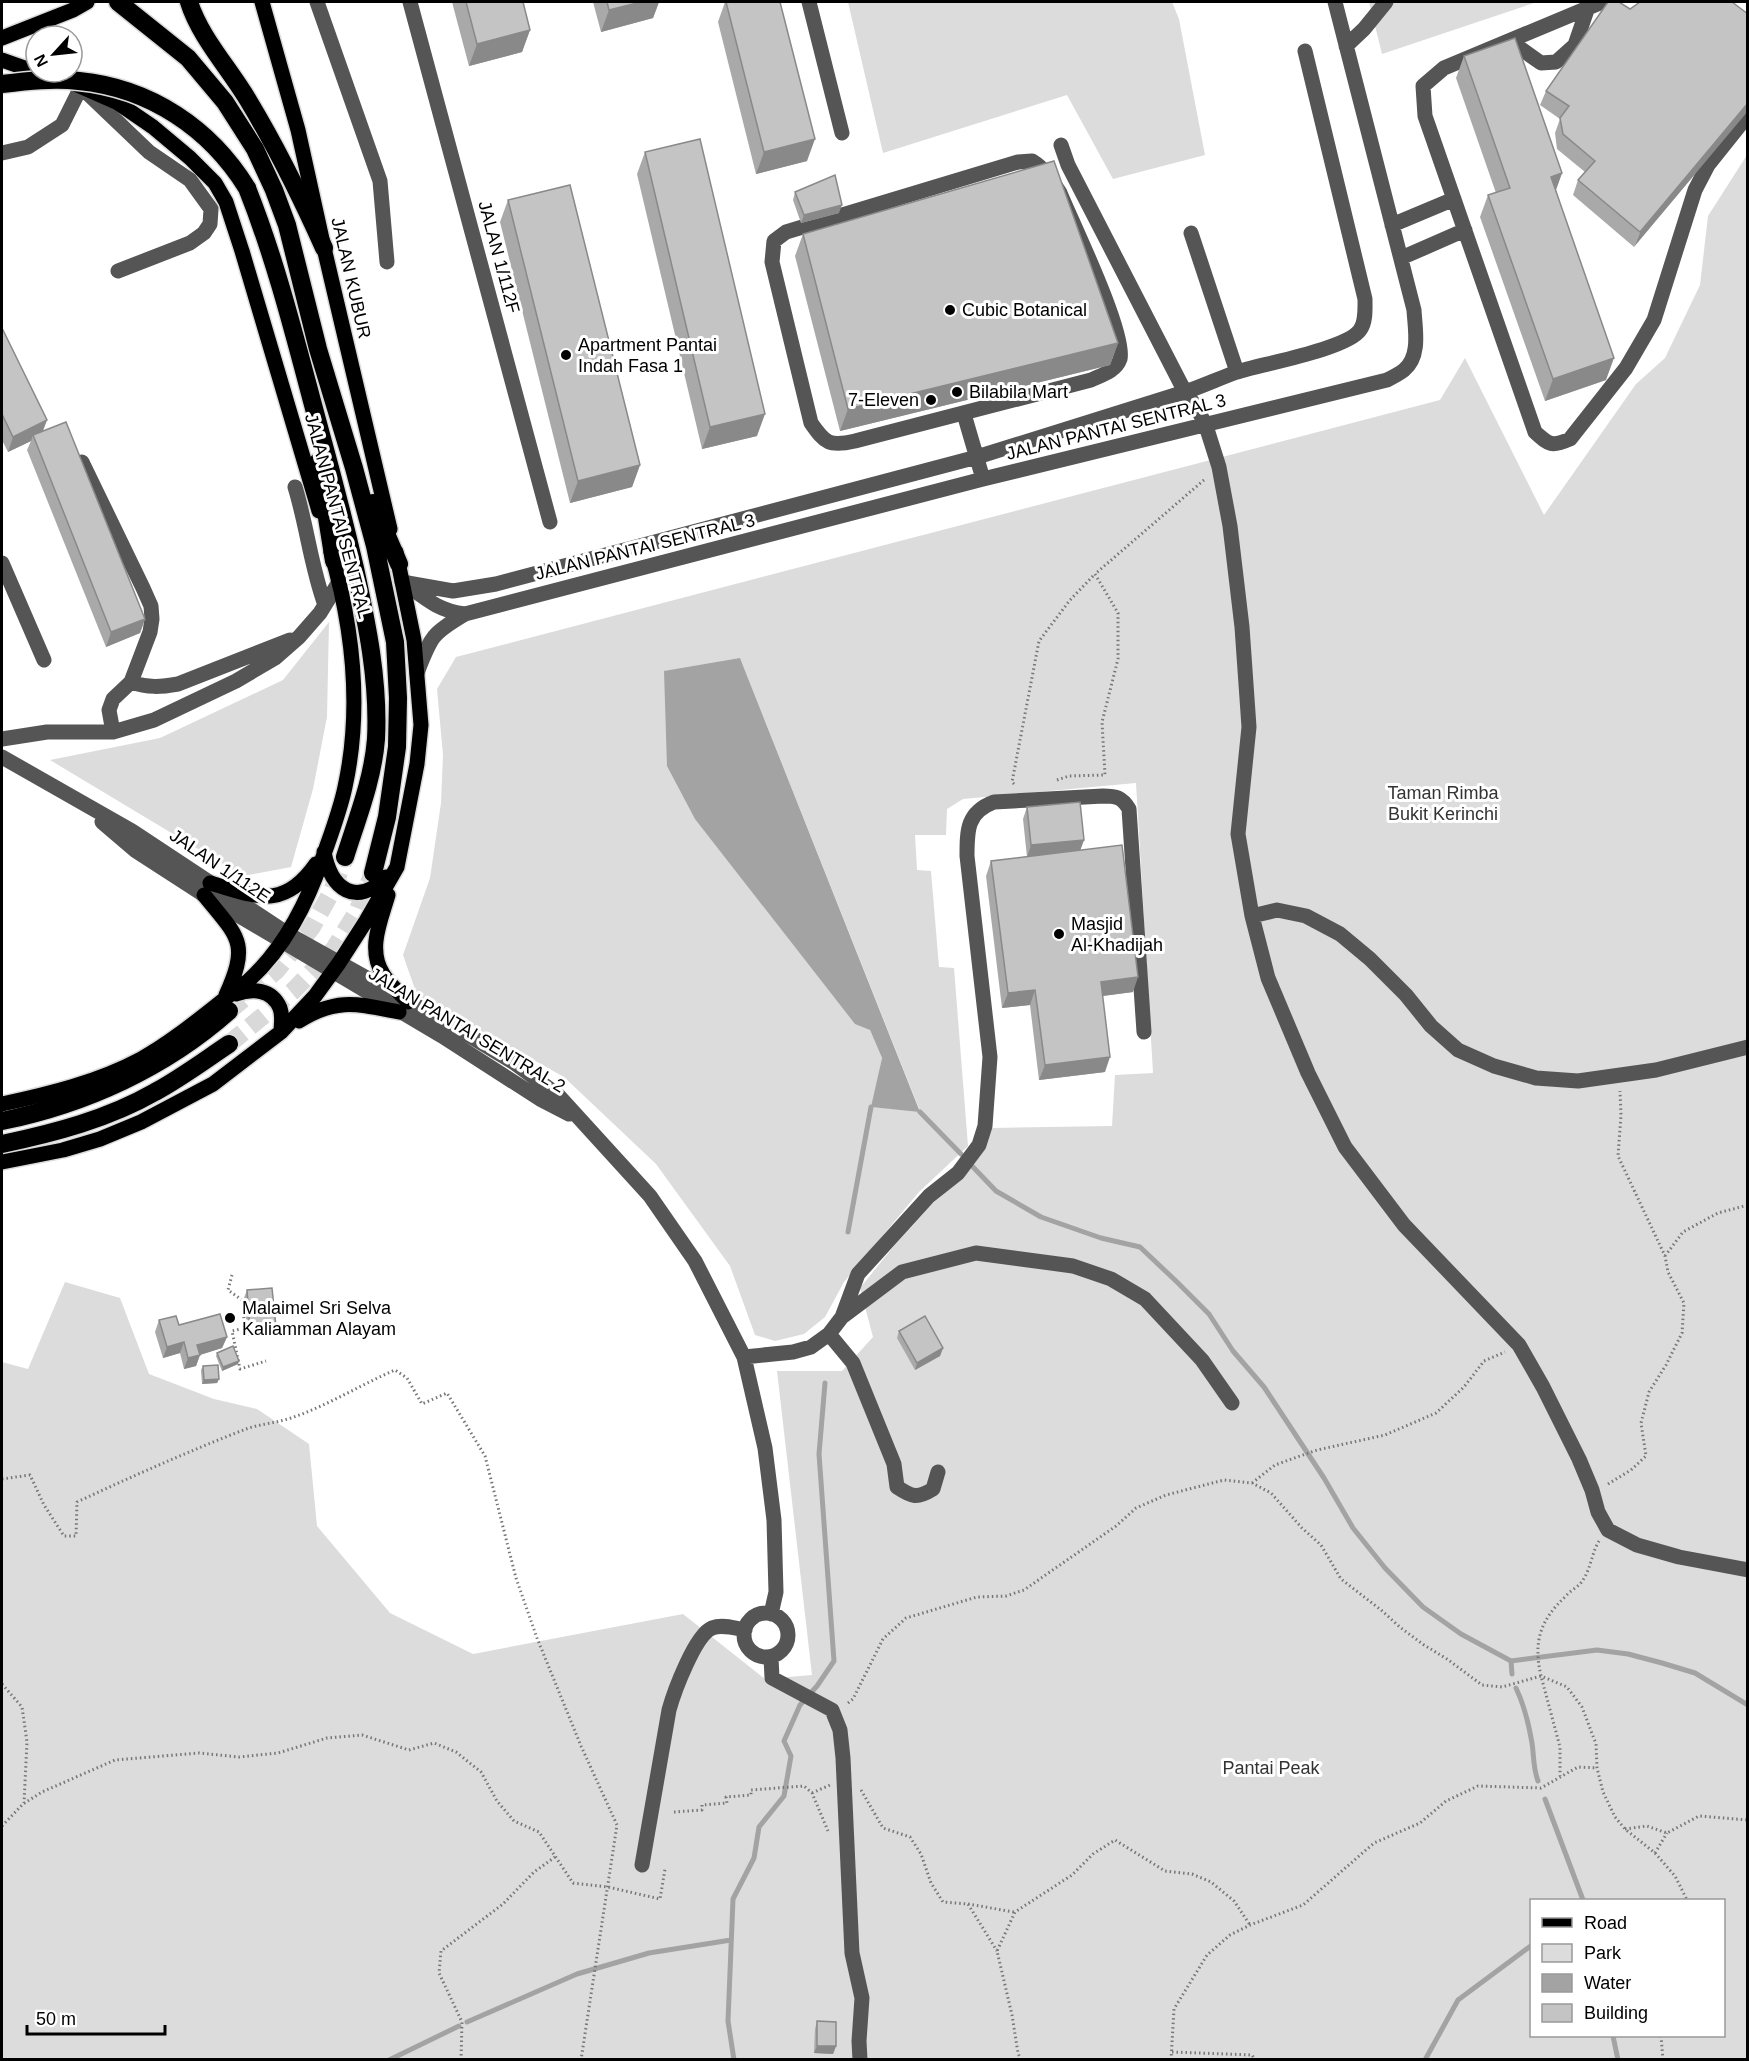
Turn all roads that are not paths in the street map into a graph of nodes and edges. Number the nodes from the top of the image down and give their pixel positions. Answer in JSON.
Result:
{"nodes":[{"id":1,"x":87,"y":2,"type":"edge"},
{"id":2,"x":118,"y":2,"type":"edge"},
{"id":3,"x":189,"y":2,"type":"edge"},
{"id":4,"x":262,"y":2,"type":"edge"},
{"id":5,"x":317,"y":2,"type":"edge"},
{"id":6,"x":410,"y":2,"type":"edge"},
{"id":7,"x":808,"y":2,"type":"edge"},
{"id":8,"x":1335,"y":2,"type":"edge"},
{"id":9,"x":1386,"y":2,"type":"edge"},
{"id":10,"x":1595,"y":4,"type":"edge"},
{"id":11,"x":49,"y":24,"type":"edge"},
{"id":12,"x":24,"y":33,"type":"edge"},
{"id":13,"x":2,"y":38,"type":"edge"},
{"id":14,"x":1510,"y":40,"type":"junction"},
{"id":15,"x":1346,"y":46,"type":"junction"},
{"id":16,"x":1305,"y":51,"type":"dead end"},
{"id":17,"x":2,"y":60,"type":"edge"},
{"id":18,"x":24,"y":68,"type":"edge"},
{"id":19,"x":2,"y":84,"type":"edge"},
{"id":20,"x":75,"y":84,"type":"junction"},
{"id":21,"x":1748,"y":115,"type":"edge"},
{"id":22,"x":842,"y":133,"type":"dead end"},
{"id":23,"x":1061,"y":145,"type":"dead end"},
{"id":24,"x":2,"y":153,"type":"edge"},
{"id":25,"x":1454,"y":199,"type":"junction"},
{"id":26,"x":1392,"y":225,"type":"junction"},
{"id":27,"x":1465,"y":230,"type":"junction"},
{"id":28,"x":1191,"y":233,"type":"dead end"},
{"id":29,"x":324,"y":248,"type":"junction"},
{"id":30,"x":1401,"y":258,"type":"junction"},
{"id":31,"x":387,"y":262,"type":"dead end"},
{"id":32,"x":118,"y":271,"type":"dead end"},
{"id":33,"x":318,"y":348,"type":"junction"},
{"id":34,"x":303,"y":366,"type":"junction"},
{"id":35,"x":1237,"y":372,"type":"junction"},
{"id":36,"x":1185,"y":392,"type":"junction"},
{"id":37,"x":964,"y":414,"type":"junction"},
{"id":38,"x":1206,"y":426,"type":"junction"},
{"id":39,"x":977,"y":457,"type":"junction"},
{"id":40,"x":82,"y":462,"type":"edge"},
{"id":41,"x":983,"y":479,"type":"junction"},
{"id":42,"x":295,"y":487,"type":"dead end"},
{"id":43,"x":550,"y":522,"type":"dead end"},
{"id":44,"x":334,"y":561,"type":"junction"},
{"id":45,"x":2,"y":563,"type":"edge"},
{"id":46,"x":400,"y":573,"type":"junction"},
{"id":47,"x":339,"y":582,"type":"junction"},
{"id":48,"x":325,"y":605,"type":"junction"},
{"id":49,"x":465,"y":614,"type":"junction"},
{"id":50,"x":299,"y":637,"type":"junction"},
{"id":51,"x":44,"y":660,"type":"dead end"},
{"id":52,"x":417,"y":673,"type":"junction"},
{"id":53,"x":131,"y":682,"type":"junction"},
{"id":54,"x":113,"y":732,"type":"junction"},
{"id":55,"x":2,"y":739,"type":"edge"},
{"id":56,"x":2,"y":757,"type":"edge"},
{"id":57,"x":324,"y":852,"type":"junction"},
{"id":58,"x":345,"y":857,"type":"tunnel mouth"},
{"id":59,"x":397,"y":867,"type":"junction"},
{"id":60,"x":373,"y":873,"type":"tunnel mouth"},
{"id":61,"x":207,"y":889,"type":"junction"},
{"id":62,"x":1252,"y":916,"type":"junction"},
{"id":63,"x":285,"y":938,"type":"junction"},
{"id":64,"x":336,"y":968,"type":"junction"},
{"id":65,"x":226,"y":1005,"type":"junction"},
{"id":66,"x":404,"y":1007,"type":"junction"},
{"id":67,"x":281,"y":1032,"type":"junction"},
{"id":68,"x":1144,"y":1032,"type":"dead end"},
{"id":69,"x":229,"y":1044,"type":"tunnel mouth"},
{"id":70,"x":1748,"y":1047,"type":"edge"},
{"id":71,"x":2,"y":1104,"type":"edge"},
{"id":72,"x":2,"y":1120,"type":"edge"},
{"id":73,"x":2,"y":1144,"type":"edge"},
{"id":74,"x":2,"y":1162,"type":"edge"},
{"id":75,"x":842,"y":1317,"type":"junction"},
{"id":76,"x":829,"y":1334,"type":"junction"},
{"id":77,"x":744,"y":1357,"type":"junction"},
{"id":78,"x":1232,"y":1403,"type":"dead end"},
{"id":79,"x":938,"y":1472,"type":"dead end"},
{"id":80,"x":1748,"y":1570,"type":"edge"},
{"id":81,"x":771,"y":1614,"type":"junction"},
{"id":82,"x":745,"y":1630,"type":"junction"},
{"id":83,"x":771,"y":1657,"type":"junction"},
{"id":84,"x":642,"y":1865,"type":"dead end"},
{"id":85,"x":860,"y":2060,"type":"edge"}],
"edges":[{"from":1,"to":11,"type":"main road"},
{"from":2,"to":33,"type":"highway"},
{"from":3,"to":29,"type":"highway"},
{"from":4,"to":29,"type":"main road","name":"JALAN KUBUR"},
{"from":5,"to":31,"type":"street"},
{"from":6,"to":43,"type":"street","name":"JALAN 1/112F"},
{"from":7,"to":22,"type":"street"},
{"from":8,"to":15,"type":"street","name":"JALAN PANTAI SENTRAL 3"},
{"from":9,"to":15,"type":"street"},
{"from":10,"to":14,"type":"street"},
{"from":10,"to":14,"type":"street"},
{"from":12,"to":13,"type":"main road"},
{"from":14,"to":25,"type":"street"},
{"from":15,"to":26,"type":"street","name":"JALAN PANTAI SENTRAL 3"},
{"from":16,"to":35,"type":"street"},
{"from":17,"to":18,"type":"main road"},
{"from":19,"to":34,"type":"highway","bridge":true},
{"from":20,"to":24,"type":"street"},
{"from":20,"to":32,"type":"street"},
{"from":20,"to":44,"type":"main road","name":"JALAN PANTAI SENTRAL"},
{"from":21,"to":27,"type":"street"},
{"from":23,"to":36,"type":"street"},
{"from":25,"to":26,"type":"street"},
{"from":25,"to":27,"type":"street"},
{"from":26,"to":30,"type":"street","name":"JALAN PANTAI SENTRAL 3"},
{"from":27,"to":30,"type":"street"},
{"from":28,"to":35,"type":"street"},
{"from":29,"to":46,"type":"main road","name":"JALAN KUBUR"},
{"from":30,"to":38,"type":"street","name":"JALAN PANTAI SENTRAL 3"},
{"from":33,"to":46,"type":"highway"},
{"from":33,"to":60,"type":"highway"},
{"from":34,"to":44,"type":"highway"},
{"from":34,"to":58,"type":"highway"},
{"from":35,"to":36,"type":"street"},
{"from":36,"to":38,"type":"street"},
{"from":36,"to":39,"type":"street"},
{"from":37,"to":37,"type":"street"},
{"from":37,"to":39,"type":"street"},
{"from":38,"to":41,"type":"street","name":"JALAN PANTAI SENTRAL 3"},
{"from":38,"to":62,"type":"street"},
{"from":39,"to":41,"type":"street"},
{"from":39,"to":46,"type":"street"},
{"from":40,"to":53,"type":"street"},
{"from":41,"to":49,"type":"street","name":"JALAN PANTAI SENTRAL 3"},
{"from":42,"to":48,"type":"street"},
{"from":44,"to":47,"type":"main road","name":"JALAN PANTAI SENTRAL"},
{"from":45,"to":51,"type":"street"},
{"from":46,"to":49,"type":"street","name":"JALAN PANTAI SENTRAL 3"},
{"from":46,"to":52,"type":"main road"},
{"from":47,"to":48,"type":"street"},
{"from":47,"to":57,"type":"main road","name":"JALAN PANTAI SENTRAL"},
{"from":48,"to":50,"type":"street"},
{"from":49,"to":52,"type":"street","name":"JALAN PANTAI SENTRAL 3"},
{"from":50,"to":53,"type":"street"},
{"from":50,"to":54,"type":"street"},
{"from":52,"to":59,"type":"main road"},
{"from":53,"to":54,"type":"street"},
{"from":54,"to":55,"type":"street"},
{"from":56,"to":61,"type":"street","name":"JALAN 1/112E"},
{"from":57,"to":59,"type":"main road"},
{"from":57,"to":61,"type":"main road"},
{"from":57,"to":63,"type":"main road","name":"JALAN PANTAI SENTRAL"},
{"from":59,"to":64,"type":"main road"},
{"from":59,"to":66,"type":"main road"},
{"from":61,"to":63,"type":"street","name":"JALAN 1/112E"},
{"from":61,"to":65,"type":"main road"},
{"from":62,"to":70,"type":"street"},
{"from":62,"to":80,"type":"street"},
{"from":63,"to":64,"type":"street","name":"JALAN 1/112E"},
{"from":63,"to":65,"type":"main road","name":"JALAN PANTAI SENTRAL"},
{"from":64,"to":66,"type":"street","name":"JALAN PANTAI SENTRAL 2"},
{"from":64,"to":67,"type":"main road"},
{"from":65,"to":67,"type":"main road"},
{"from":65,"to":71,"type":"main road","name":"JALAN PANTAI SENTRAL"},
{"from":65,"to":72,"type":"highway"},
{"from":66,"to":67,"type":"main road"},
{"from":66,"to":77,"type":"street","name":"JALAN PANTAI SENTRAL 2"},
{"from":67,"to":74,"type":"main road"},
{"from":68,"to":75,"type":"street"},
{"from":69,"to":73,"type":"highway"},
{"from":75,"to":76,"type":"street"},
{"from":75,"to":78,"type":"street"},
{"from":76,"to":77,"type":"street"},
{"from":76,"to":79,"type":"street"},
{"from":77,"to":81,"type":"street","name":"JALAN PANTAI SENTRAL 2"},
{"from":81,"to":82,"type":"street"},
{"from":81,"to":83,"type":"street"},
{"from":82,"to":83,"type":"street"},
{"from":82,"to":84,"type":"street"},
{"from":83,"to":85,"type":"street"}]}
